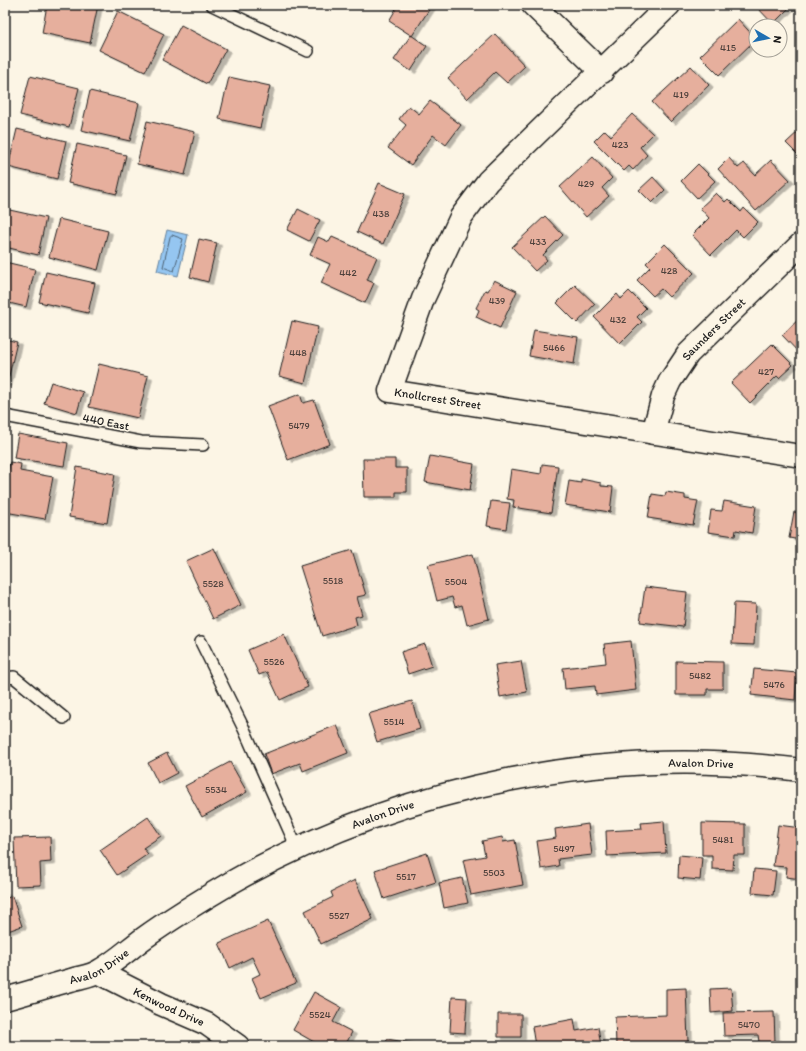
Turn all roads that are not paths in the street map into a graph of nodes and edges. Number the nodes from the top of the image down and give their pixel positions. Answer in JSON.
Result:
{"nodes":[{"id":1,"x":212,"y":5,"type":"edge"},
{"id":2,"x":532,"y":5,"type":"edge"},
{"id":3,"x":669,"y":5,"type":"edge"},
{"id":4,"x":308,"y":50,"type":"dead end"},
{"id":5,"x":602,"y":72,"type":"junction"},
{"id":6,"x":801,"y":244,"type":"edge"},
{"id":7,"x":5,"y":416,"type":"edge"},
{"id":8,"x":653,"y":433,"type":"junction"},
{"id":9,"x":203,"y":445,"type":"dead end"},
{"id":10,"x":801,"y":456,"type":"edge"},
{"id":11,"x":201,"y":642,"type":"dead end"},
{"id":12,"x":5,"y":678,"type":"edge"},
{"id":13,"x":64,"y":718,"type":"dead end"},
{"id":14,"x":801,"y":770,"type":"edge"},
{"id":15,"x":297,"y":848,"type":"junction"},
{"id":16,"x":98,"y":972,"type":"junction"},
{"id":17,"x":5,"y":999,"type":"edge"},
{"id":18,"x":238,"y":1046,"type":"edge"}],
"edges":[{"from":1,"to":4,"type":"lane"},
{"from":2,"to":5,"type":"street"},
{"from":3,"to":5,"type":"street"},
{"from":5,"to":8,"type":"street","name":"Knollcrest Street"},
{"from":6,"to":8,"type":"street","name":"Saunders Street"},
{"from":7,"to":9,"type":"lane","name":"440 East"},
{"from":8,"to":10,"type":"street","name":"Knollcrest Street"},
{"from":11,"to":15,"type":"lane"},
{"from":12,"to":13,"type":"lane"},
{"from":14,"to":15,"type":"street","name":"Avalon Drive"},
{"from":15,"to":16,"type":"street","name":"Avalon Drive"},
{"from":16,"to":17,"type":"street","name":"Avalon Drive"},
{"from":16,"to":18,"type":"street","name":"Kenwood Drive"}]}
